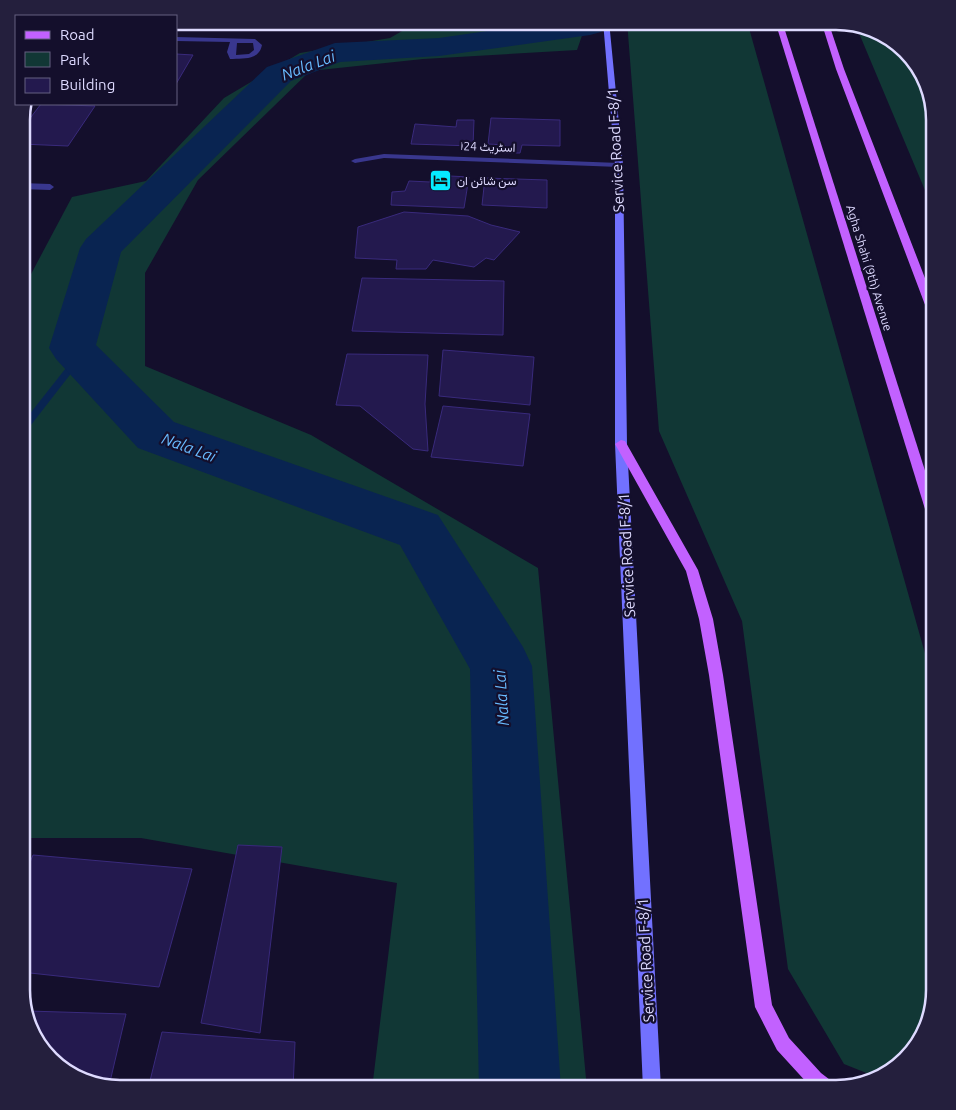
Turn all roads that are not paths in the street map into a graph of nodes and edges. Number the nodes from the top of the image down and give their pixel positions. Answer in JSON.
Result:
{"nodes":[{"id":1,"x":607,"y":30,"type":"edge"},
{"id":2,"x":781,"y":30,"type":"edge"},
{"id":3,"x":827,"y":30,"type":"edge"},
{"id":4,"x":178,"y":39,"type":"edge"},
{"id":5,"x":234,"y":42,"type":"dead end"},
{"id":6,"x":355,"y":161,"type":"dead end"},
{"id":7,"x":619,"y":165,"type":"junction"},
{"id":8,"x":30,"y":186,"type":"edge"},
{"id":9,"x":50,"y":187,"type":"dead end"},
{"id":10,"x":926,"y":294,"type":"edge"},
{"id":11,"x":621,"y":444,"type":"junction"},
{"id":12,"x":926,"y":493,"type":"edge"},
{"id":13,"x":652,"y":1080,"type":"edge"},
{"id":14,"x":816,"y":1080,"type":"edge"}],
"edges":[{"from":1,"to":7,"type":"street","name":"Service Road F-8/1"},
{"from":2,"to":12,"type":"main road","name":"Agha Shahi (9th) Avenue"},
{"from":3,"to":10,"type":"main road"},
{"from":4,"to":5,"type":"street"},
{"from":6,"to":7,"type":"street","name":"اسٹریٹ 24ا"},
{"from":7,"to":11,"type":"street","name":"Service Road F-8/1"},
{"from":8,"to":9,"type":"street"},
{"from":11,"to":13,"type":"street","name":"Service Road F-8/1"},
{"from":11,"to":14,"type":"main road"}]}
